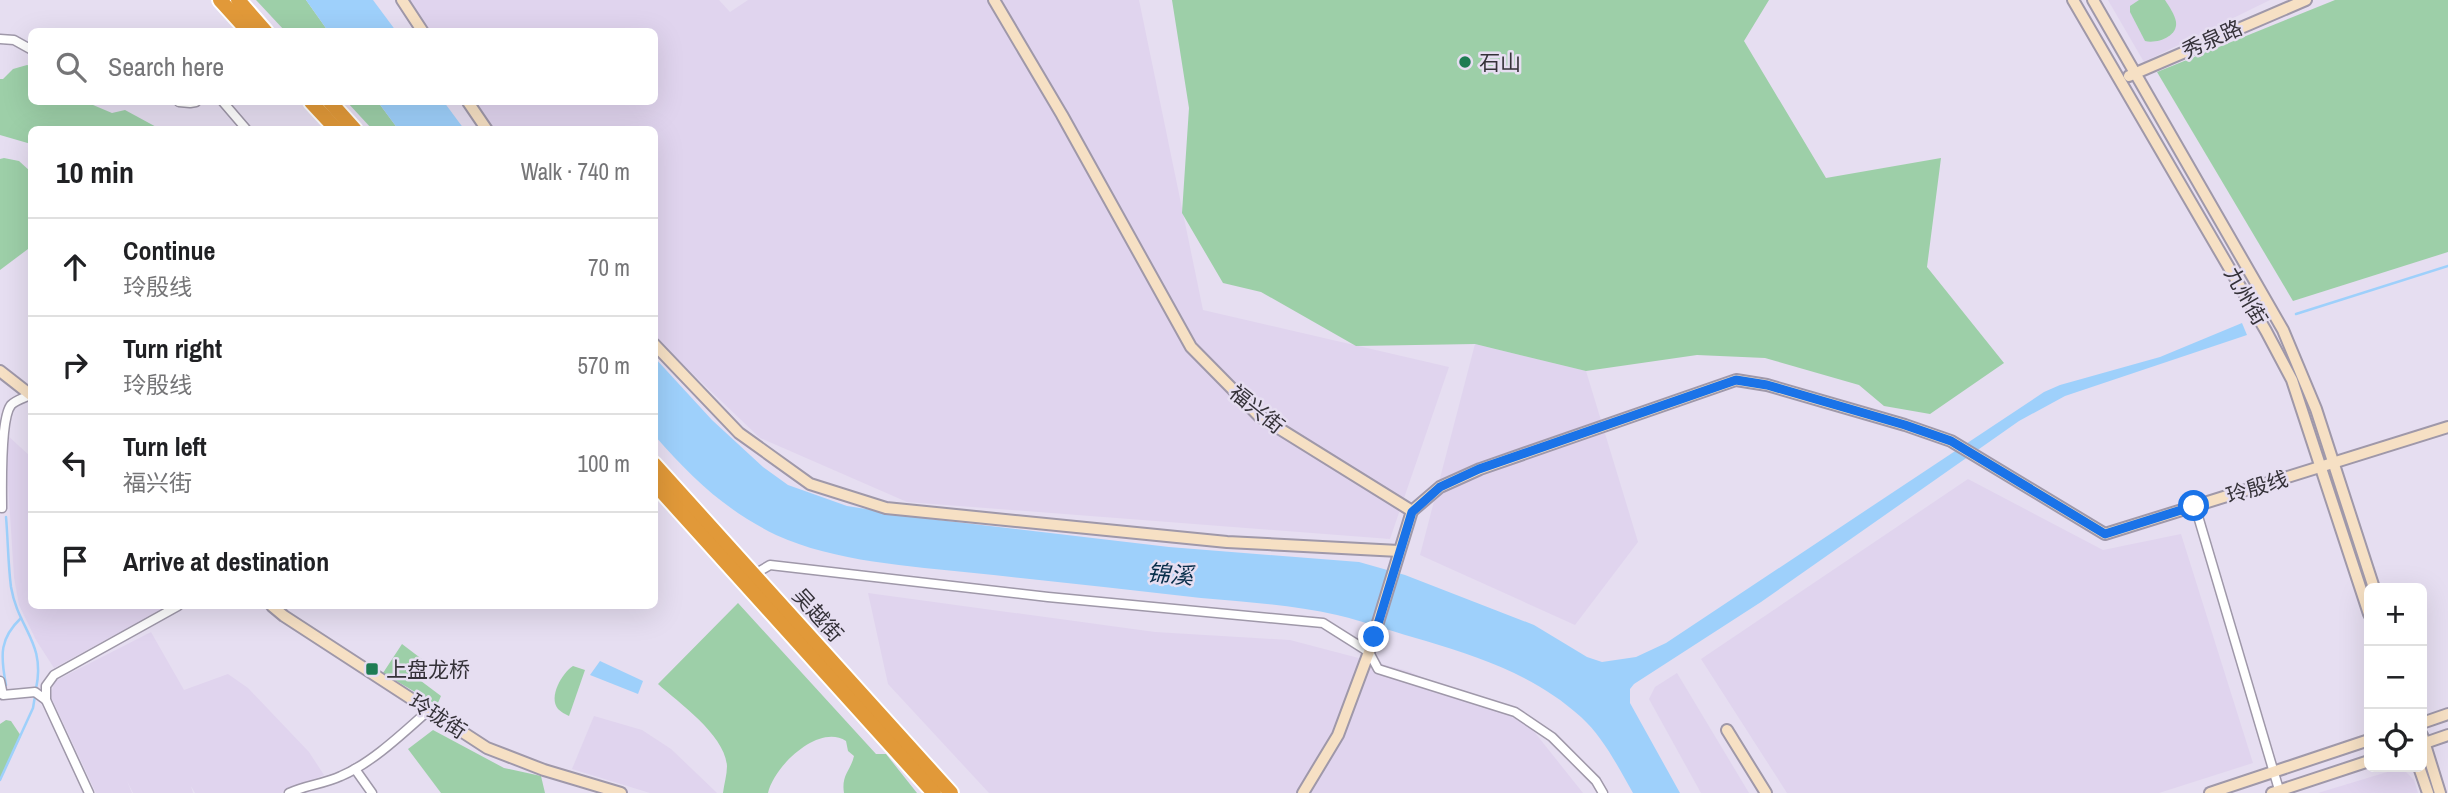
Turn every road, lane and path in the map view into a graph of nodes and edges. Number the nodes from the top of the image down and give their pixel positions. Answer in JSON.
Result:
{"nodes":[{"id":1,"x":220,"y":0,"type":"edge"},
{"id":2,"x":238,"y":0,"type":"edge"},
{"id":3,"x":402,"y":0,"type":"edge"},
{"id":4,"x":994,"y":0,"type":"edge"},
{"id":5,"x":2073,"y":0,"type":"edge"},
{"id":6,"x":2093,"y":0,"type":"edge"},
{"id":7,"x":2305,"y":0,"type":"edge"},
{"id":8,"x":244,"y":28,"type":"edge"},
{"id":9,"x":263,"y":28,"type":"edge"},
{"id":10,"x":420,"y":28,"type":"edge"},
{"id":11,"x":0,"y":39,"type":"edge"},
{"id":12,"x":28,"y":48,"type":"edge"},
{"id":13,"x":2135,"y":74,"type":"junction"},
{"id":14,"x":2120,"y":80,"type":"junction"},
{"id":15,"x":226,"y":105,"type":"edge"},
{"id":16,"x":315,"y":105,"type":"edge"},
{"id":17,"x":333,"y":105,"type":"edge"},
{"id":18,"x":470,"y":105,"type":"edge"},
{"id":19,"x":244,"y":126,"type":"edge"},
{"id":20,"x":333,"y":126,"type":"edge"},
{"id":21,"x":351,"y":126,"type":"edge"},
{"id":22,"x":484,"y":126,"type":"edge"},
{"id":23,"x":658,"y":348,"type":"edge"},
{"id":24,"x":0,"y":371,"type":"edge"},
{"id":25,"x":28,"y":394,"type":"edge"},
{"id":26,"x":28,"y":397,"type":"edge"},
{"id":27,"x":2448,"y":427,"type":"edge"},
{"id":28,"x":2333,"y":462,"type":"junction"},
{"id":29,"x":2321,"y":467,"type":"junction"},
{"id":30,"x":658,"y":468,"type":"edge"},
{"id":31,"x":658,"y":487,"type":"edge"},
{"id":32,"x":2194,"y":506,"type":"junction"},
{"id":33,"x":2,"y":508,"type":"dead end"},
{"id":34,"x":1412,"y":512,"type":"junction"},
{"id":35,"x":1399,"y":551,"type":"junction"},
{"id":36,"x":753,"y":575,"type":"junction"},
{"id":37,"x":2372,"y":583,"type":"edge"},
{"id":38,"x":2364,"y":599,"type":"edge"},
{"id":39,"x":173,"y":609,"type":"edge"},
{"id":40,"x":276,"y":609,"type":"edge"},
{"id":41,"x":1369,"y":652,"type":"junction"},
{"id":42,"x":1,"y":684,"type":"edge"},
{"id":43,"x":40,"y":696,"type":"junction"},
{"id":44,"x":429,"y":710,"type":"junction"},
{"id":45,"x":2448,"y":715,"type":"edge"},
{"id":46,"x":2427,"y":721,"type":"edge"},
{"id":47,"x":1727,"y":730,"type":"dead end"},
{"id":48,"x":2448,"y":735,"type":"edge"},
{"id":49,"x":2427,"y":740,"type":"edge"},
{"id":50,"x":2364,"y":742,"type":"edge"},
{"id":51,"x":2427,"y":753,"type":"edge"},
{"id":52,"x":2364,"y":763,"type":"edge"},
{"id":53,"x":355,"y":769,"type":"junction"},
{"id":54,"x":2274,"y":772,"type":"junction"},
{"id":55,"x":2422,"y":772,"type":"edge"},
{"id":56,"x":2277,"y":792,"type":"edge"},
{"id":57,"x":89,"y":793,"type":"edge"},
{"id":58,"x":289,"y":793,"type":"edge"},
{"id":59,"x":372,"y":793,"type":"edge"},
{"id":60,"x":621,"y":793,"type":"edge"},
{"id":61,"x":934,"y":793,"type":"edge"},
{"id":62,"x":951,"y":793,"type":"edge"},
{"id":63,"x":1303,"y":793,"type":"edge"},
{"id":64,"x":1603,"y":793,"type":"edge"},
{"id":65,"x":1766,"y":793,"type":"edge"},
{"id":66,"x":2210,"y":793,"type":"edge"},
{"id":67,"x":2428,"y":793,"type":"edge"},
{"id":68,"x":2440,"y":793,"type":"edge"}],
"edges":[{"from":1,"to":8,"type":"highway"},
{"from":2,"to":9,"type":"highway"},
{"from":3,"to":10,"type":"street"},
{"from":4,"to":34,"type":"street","name":"福兴街"},
{"from":5,"to":14,"type":"street","name":"九州街"},
{"from":6,"to":13,"type":"street","name":"九州街"},
{"from":7,"to":13,"type":"street","name":"秀泉路"},
{"from":11,"to":12,"type":"street"},
{"from":13,"to":14,"type":"street","name":"秀泉路"},
{"from":13,"to":28,"type":"street","name":"九州街"},
{"from":14,"to":29,"type":"street","name":"九州街"},
{"from":15,"to":19,"type":"street"},
{"from":16,"to":20,"type":"highway"},
{"from":17,"to":21,"type":"highway"},
{"from":18,"to":22,"type":"street"},
{"from":23,"to":35,"type":"street"},
{"from":24,"to":25,"type":"street"},
{"from":26,"to":33,"type":"street"},
{"from":27,"to":28,"type":"street","name":"玲殷线"},
{"from":28,"to":29,"type":"street","name":"玲殷线"},
{"from":28,"to":37,"type":"street","name":"九州街"},
{"from":29,"to":32,"type":"street","name":"玲殷线"},
{"from":29,"to":38,"type":"street","name":"九州街"},
{"from":30,"to":36,"type":"highway","name":"吴越街"},
{"from":31,"to":61,"type":"highway","name":"吴越街"},
{"from":32,"to":34,"type":"street","name":"玲殷线"},
{"from":32,"to":54,"type":"street"},
{"from":34,"to":35,"type":"street"},
{"from":35,"to":41,"type":"street"},
{"from":36,"to":41,"type":"street"},
{"from":36,"to":62,"type":"highway","name":"吴越街"},
{"from":39,"to":43,"type":"street"},
{"from":40,"to":44,"type":"street","name":"玲珑街"},
{"from":41,"to":63,"type":"street"},
{"from":41,"to":64,"type":"street"},
{"from":42,"to":43,"type":"street"},
{"from":43,"to":57,"type":"street"},
{"from":44,"to":53,"type":"street"},
{"from":44,"to":60,"type":"street","name":"玲珑街"},
{"from":45,"to":46,"type":"street"},
{"from":47,"to":65,"type":"street"},
{"from":48,"to":49,"type":"street"},
{"from":50,"to":54,"type":"street"},
{"from":51,"to":68,"type":"street"},
{"from":52,"to":56,"type":"street"},
{"from":53,"to":58,"type":"street"},
{"from":53,"to":59,"type":"street"},
{"from":54,"to":56,"type":"street"},
{"from":54,"to":66,"type":"street"},
{"from":55,"to":67,"type":"street"}]}
